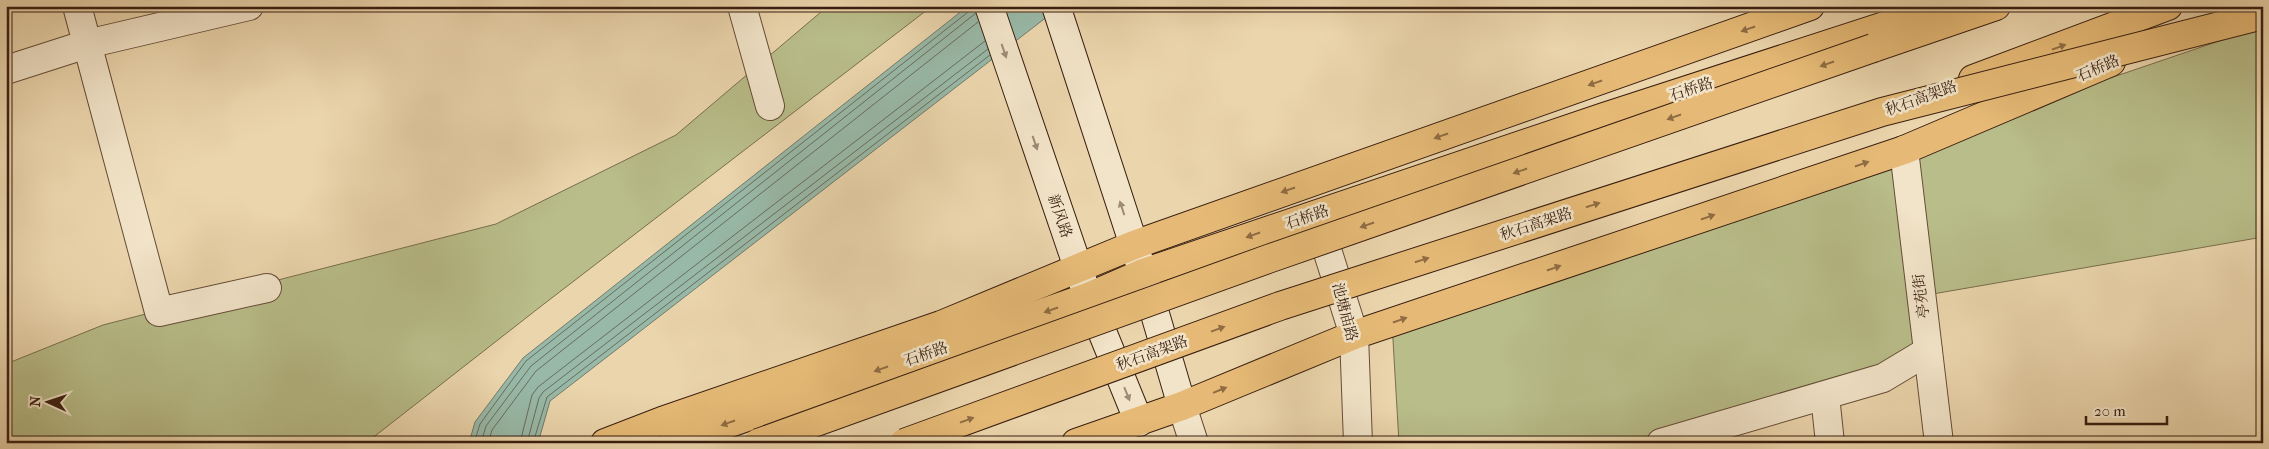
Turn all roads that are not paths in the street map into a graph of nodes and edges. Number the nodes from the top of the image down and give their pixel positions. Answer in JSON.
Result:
{"nodes":[{"id":1,"x":77,"y":6,"type":"edge"},
{"id":2,"x":248,"y":6,"type":"edge"},
{"id":3,"x":742,"y":6,"type":"edge"},
{"id":4,"x":988,"y":6,"type":"edge"},
{"id":5,"x":1056,"y":6,"type":"edge"},
{"id":6,"x":1810,"y":6,"type":"edge"},
{"id":7,"x":1946,"y":6,"type":"edge"},
{"id":8,"x":1964,"y":6,"type":"edge"},
{"id":9,"x":1996,"y":6,"type":"edge"},
{"id":10,"x":2168,"y":6,"type":"edge"},
{"id":11,"x":2244,"y":6,"type":"edge"},
{"id":12,"x":2263,"y":15,"type":"edge"},
{"id":13,"x":87,"y":44,"type":"junction"},
{"id":14,"x":1873,"y":48,"type":"junction"},
{"id":15,"x":6,"y":70,"type":"edge"},
{"id":16,"x":770,"y":106,"type":"dead end"},
{"id":17,"x":1882,"y":112,"type":"junction"},
{"id":18,"x":1904,"y":150,"type":"junction"},
{"id":19,"x":1315,"y":214,"type":"junction"},
{"id":20,"x":1134,"y":244,"type":"junction"},
{"id":21,"x":1078,"y":268,"type":"junction"},
{"id":22,"x":1143,"y":272,"type":"junction"},
{"id":23,"x":267,"y":288,"type":"dead end"},
{"id":24,"x":1088,"y":297,"type":"junction"},
{"id":25,"x":1354,"y":336,"type":"junction"},
{"id":26,"x":1928,"y":351,"type":"junction"},
{"id":27,"x":1826,"y":396,"type":"junction"},
{"id":28,"x":1182,"y":406,"type":"junction"},
{"id":29,"x":1139,"y":422,"type":"junction"},
{"id":30,"x":1714,"y":436,"type":"edge"},
{"id":31,"x":605,"y":443,"type":"edge"},
{"id":32,"x":673,"y":443,"type":"edge"},
{"id":33,"x":758,"y":443,"type":"edge"},
{"id":34,"x":904,"y":443,"type":"edge"},
{"id":35,"x":1076,"y":443,"type":"edge"},
{"id":36,"x":1194,"y":443,"type":"edge"},
{"id":37,"x":1358,"y":443,"type":"edge"},
{"id":38,"x":1661,"y":443,"type":"edge"},
{"id":39,"x":1830,"y":443,"type":"edge"},
{"id":40,"x":1939,"y":443,"type":"edge"}],
"edges":[{"from":1,"to":13,"type":"street"},
{"from":2,"to":13,"type":"street"},
{"from":3,"to":16,"type":"street"},
{"from":4,"to":21,"type":"street","name":"新风路","one_way":true},
{"from":20,"to":5,"type":"street","one_way":true},
{"from":6,"to":20,"type":"main road","one_way":true},
{"from":7,"to":19,"type":"main road","name":"石桥路"},
{"from":8,"to":14,"type":"main road"},
{"from":9,"to":14,"type":"main road"},
{"from":17,"to":10,"type":"main road","name":"秋石高架路","one_way":true,"bridge":true},
{"from":11,"to":18,"type":"main road","name":"石桥路"},
{"from":12,"to":17,"type":"main road","bridge":true},
{"from":13,"to":15,"type":"street"},
{"from":13,"to":23,"type":"street"},
{"from":14,"to":33,"type":"main road","one_way":true,"bridge":true},
{"from":34,"to":17,"type":"main road","name":"秋石高架路","one_way":true,"bridge":true},
{"from":25,"to":18,"type":"main road","name":"石桥路","one_way":true},
{"from":18,"to":26,"type":"street","name":"亭苑街"},
{"from":19,"to":22,"type":"main road","name":"石桥路","one_way":true},
{"from":19,"to":25,"type":"street","name":"池塘庙路"},
{"from":20,"to":21,"type":"main road"},
{"from":20,"to":22,"type":"street"},
{"from":21,"to":24,"type":"street","name":"新风路"},
{"from":21,"to":31,"type":"main road"},
{"from":22,"to":24,"type":"main road","name":"石桥路"},
{"from":22,"to":28,"type":"street"},
{"from":24,"to":29,"type":"street","name":"新风路","one_way":true},
{"from":24,"to":32,"type":"main road","name":"石桥路","one_way":true},
{"from":28,"to":25,"type":"main road","name":"石桥路","one_way":true},
{"from":25,"to":37,"type":"street","name":"池塘庙路"},
{"from":26,"to":27,"type":"street"},
{"from":26,"to":40,"type":"street","name":"亭苑街"},
{"from":27,"to":30,"type":"street"},
{"from":27,"to":39,"type":"street"},
{"from":28,"to":29,"type":"main road","name":"石桥路"},
{"from":28,"to":36,"type":"street"},
{"from":29,"to":35,"type":"main road","name":"石桥路"},
{"from":30,"to":38,"type":"street"}]}
